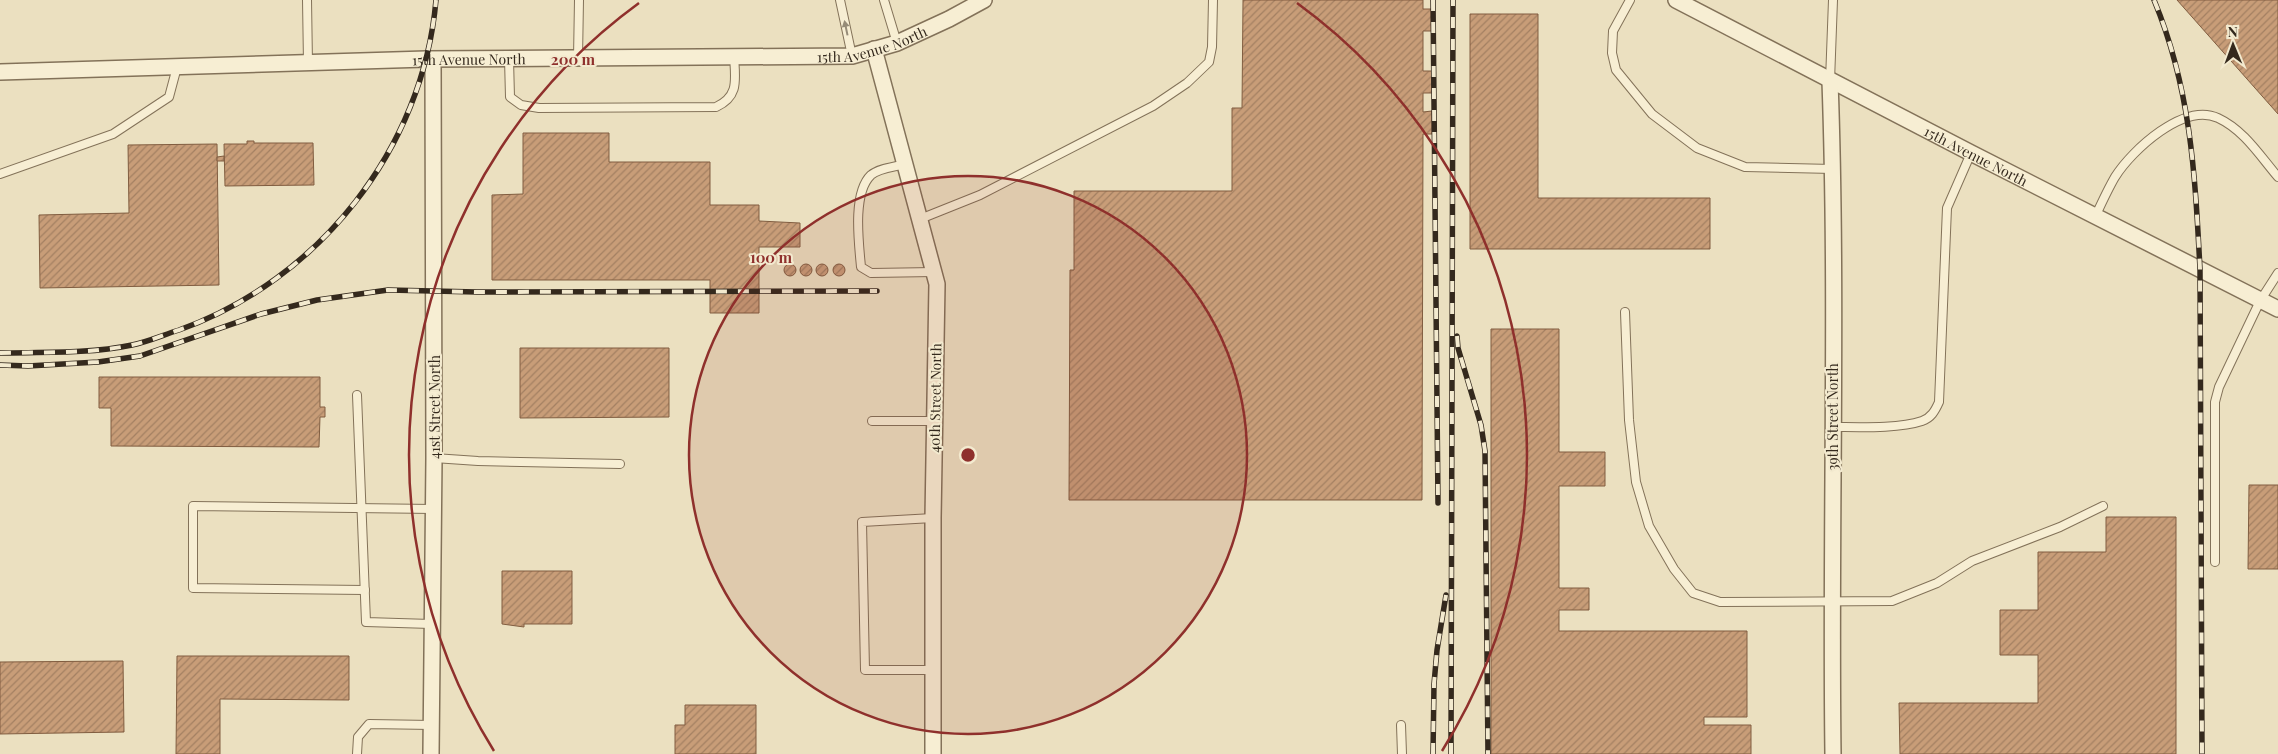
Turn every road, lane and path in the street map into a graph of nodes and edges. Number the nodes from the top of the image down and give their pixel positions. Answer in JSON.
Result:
{"nodes":[{"id":1,"x":307,"y":0,"type":"edge"},
{"id":2,"x":579,"y":0,"type":"edge"},
{"id":3,"x":840,"y":0,"type":"edge"},
{"id":4,"x":884,"y":0,"type":"edge"},
{"id":5,"x":984,"y":0,"type":"edge"},
{"id":6,"x":1214,"y":0,"type":"edge"},
{"id":7,"x":1630,"y":0,"type":"edge"},
{"id":8,"x":1676,"y":0,"type":"edge"},
{"id":9,"x":1833,"y":0,"type":"edge"},
{"id":10,"x":897,"y":43,"type":"junction"},
{"id":11,"x":874,"y":49,"type":"junction"},
{"id":12,"x":734,"y":55,"type":"junction"},
{"id":13,"x":852,"y":56,"type":"junction"},
{"id":14,"x":578,"y":58,"type":"junction"},
{"id":15,"x":433,"y":60,"type":"junction"},
{"id":16,"x":510,"y":60,"type":"junction"},
{"id":17,"x":308,"y":63,"type":"junction"},
{"id":18,"x":177,"y":67,"type":"junction"},
{"id":19,"x":0,"y":72,"type":"edge"},
{"id":20,"x":1830,"y":81,"type":"junction"},
{"id":21,"x":1971,"y":153,"type":"junction"},
{"id":22,"x":905,"y":164,"type":"junction"},
{"id":23,"x":1833,"y":169,"type":"junction"},
{"id":24,"x":0,"y":174,"type":"edge"},
{"id":25,"x":2278,"y":176,"type":"edge"},
{"id":26,"x":2096,"y":215,"type":"junction"},
{"id":27,"x":920,"y":219,"type":"junction"},
{"id":28,"x":934,"y":272,"type":"junction"},
{"id":29,"x":2278,"y":273,"type":"edge"},
{"id":30,"x":2260,"y":301,"type":"junction"},
{"id":31,"x":2278,"y":309,"type":"edge"},
{"id":32,"x":1625,"y":312,"type":"dead end"},
{"id":33,"x":358,"y":395,"type":"dead end"},
{"id":34,"x":872,"y":421,"type":"dead end"},
{"id":35,"x":935,"y":422,"type":"junction"},
{"id":36,"x":1832,"y":427,"type":"junction"},
{"id":37,"x":434,"y":458,"type":"junction"},
{"id":38,"x":620,"y":464,"type":"dead end"},
{"id":39,"x":2103,"y":506,"type":"dead end"},
{"id":40,"x":362,"y":508,"type":"junction"},
{"id":41,"x":434,"y":508,"type":"junction"},
{"id":42,"x":933,"y":518,"type":"junction"},
{"id":43,"x":2215,"y":562,"type":"dead end"},
{"id":44,"x":364,"y":590,"type":"junction"},
{"id":45,"x":1831,"y":603,"type":"junction"},
{"id":46,"x":431,"y":624,"type":"junction"},
{"id":47,"x":934,"y":670,"type":"junction"},
{"id":48,"x":432,"y":725,"type":"junction"},
{"id":49,"x":1401,"y":725,"type":"dead end"},
{"id":50,"x":357,"y":754,"type":"edge"},
{"id":51,"x":431,"y":754,"type":"edge"},
{"id":52,"x":933,"y":754,"type":"edge"},
{"id":53,"x":1402,"y":754,"type":"edge"},
{"id":54,"x":1833,"y":754,"type":"edge"}],
"edges":[{"from":1,"to":17,"type":"lane"},
{"from":2,"to":14,"type":"lane"},
{"from":13,"to":3,"type":"lane","one_way":true},
{"from":4,"to":10,"type":"lane"},
{"from":5,"to":10,"type":"street","name":"15th Avenue North"},
{"from":6,"to":27,"type":"lane"},
{"from":7,"to":23,"type":"lane"},
{"from":8,"to":20,"type":"street","name":"15th Avenue North"},
{"from":9,"to":20,"type":"lane"},
{"from":10,"to":11,"type":"street","name":"15th Avenue North"},
{"from":11,"to":13,"type":"street","name":"15th Avenue North"},
{"from":11,"to":22,"type":"street","name":"40th Street North"},
{"from":12,"to":13,"type":"street","name":"15th Avenue North"},
{"from":12,"to":14,"type":"street","name":"15th Avenue North"},
{"from":12,"to":16,"type":"lane"},
{"from":14,"to":16,"type":"street","name":"15th Avenue North"},
{"from":15,"to":16,"type":"street","name":"15th Avenue North"},
{"from":15,"to":17,"type":"street","name":"15th Avenue North"},
{"from":15,"to":37,"type":"street","name":"41st Street North"},
{"from":17,"to":18,"type":"street","name":"15th Avenue North"},
{"from":18,"to":19,"type":"street","name":"15th Avenue North"},
{"from":18,"to":24,"type":"lane"},
{"from":20,"to":21,"type":"street","name":"15th Avenue North"},
{"from":20,"to":23,"type":"street","name":"39th Street North"},
{"from":21,"to":26,"type":"street","name":"15th Avenue North"},
{"from":21,"to":36,"type":"lane"},
{"from":22,"to":27,"type":"street","name":"40th Street North"},
{"from":22,"to":28,"type":"lane"},
{"from":23,"to":36,"type":"street","name":"39th Street North"},
{"from":25,"to":26,"type":"lane"},
{"from":26,"to":30,"type":"street","name":"15th Avenue North"},
{"from":27,"to":28,"type":"street","name":"40th Street North"},
{"from":28,"to":35,"type":"street","name":"40th Street North"},
{"from":29,"to":30,"type":"lane"},
{"from":30,"to":31,"type":"street","name":"15th Avenue North"},
{"from":30,"to":43,"type":"lane"},
{"from":32,"to":45,"type":"lane"},
{"from":33,"to":40,"type":"lane"},
{"from":34,"to":35,"type":"lane"},
{"from":35,"to":42,"type":"street","name":"40th Street North"},
{"from":36,"to":45,"type":"street","name":"39th Street North"},
{"from":37,"to":38,"type":"lane"},
{"from":37,"to":41,"type":"street","name":"41st Street North"},
{"from":39,"to":45,"type":"lane"},
{"from":40,"to":41,"type":"lane"},
{"from":40,"to":44,"type":"lane"},
{"from":40,"to":44,"type":"lane"},
{"from":41,"to":46,"type":"street","name":"41st Street North"},
{"from":42,"to":47,"type":"street","name":"40th Street North"},
{"from":42,"to":47,"type":"lane"},
{"from":44,"to":46,"type":"lane"},
{"from":45,"to":54,"type":"street","name":"39th Street North"},
{"from":46,"to":48,"type":"street","name":"41st Street North"},
{"from":47,"to":52,"type":"street","name":"40th Street North"},
{"from":48,"to":50,"type":"lane"},
{"from":48,"to":51,"type":"street","name":"41st Street North"},
{"from":49,"to":53,"type":"lane"}]}
